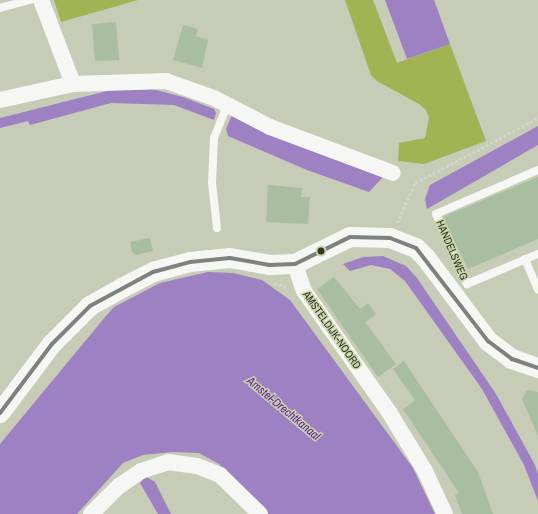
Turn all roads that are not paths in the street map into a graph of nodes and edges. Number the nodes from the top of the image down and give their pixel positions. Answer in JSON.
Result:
{"nodes":[{"id":1,"x":30,"y":0,"type":"edge"},
{"id":2,"x":41,"y":0,"type":"edge"},
{"id":3,"x":0,"y":8,"type":"edge"},
{"id":4,"x":73,"y":84,"type":"junction"},
{"id":5,"x":0,"y":100,"type":"edge"},
{"id":6,"x":228,"y":105,"type":"junction"},
{"id":7,"x":538,"y":170,"type":"edge"},
{"id":8,"x":393,"y":173,"type":"dead end"},
{"id":9,"x":217,"y":228,"type":"dead end"},
{"id":10,"x":538,"y":254,"type":"edge"},
{"id":11,"x":525,"y":260,"type":"junction"},
{"id":12,"x":295,"y":264,"type":"junction"},
{"id":13,"x":538,"y":289,"type":"edge"},
{"id":14,"x":538,"y":368,"type":"edge"},
{"id":15,"x":0,"y":412,"type":"edge"},
{"id":16,"x":91,"y":514,"type":"edge"},
{"id":17,"x":260,"y":514,"type":"edge"},
{"id":18,"x":445,"y":514,"type":"edge"}],
"edges":[{"from":1,"to":3,"type":"lane"},
{"from":2,"to":4,"type":"street"},
{"from":4,"to":5,"type":"street"},
{"from":4,"to":6,"type":"street"},
{"from":6,"to":8,"type":"street"},
{"from":6,"to":9,"type":"lane"},
{"from":7,"to":11,"type":"lane","name":"HANDELSWEG"},
{"from":10,"to":11,"type":"lane","name":"HANDELSWEG"},
{"from":11,"to":13,"type":"lane"},
{"from":12,"to":14,"type":"street","name":"HANDELSWEG"},
{"from":12,"to":15,"type":"street"},
{"from":12,"to":18,"type":"street","name":"AMSTELDIJK-NOORD"},
{"from":16,"to":17,"type":"street"}]}
